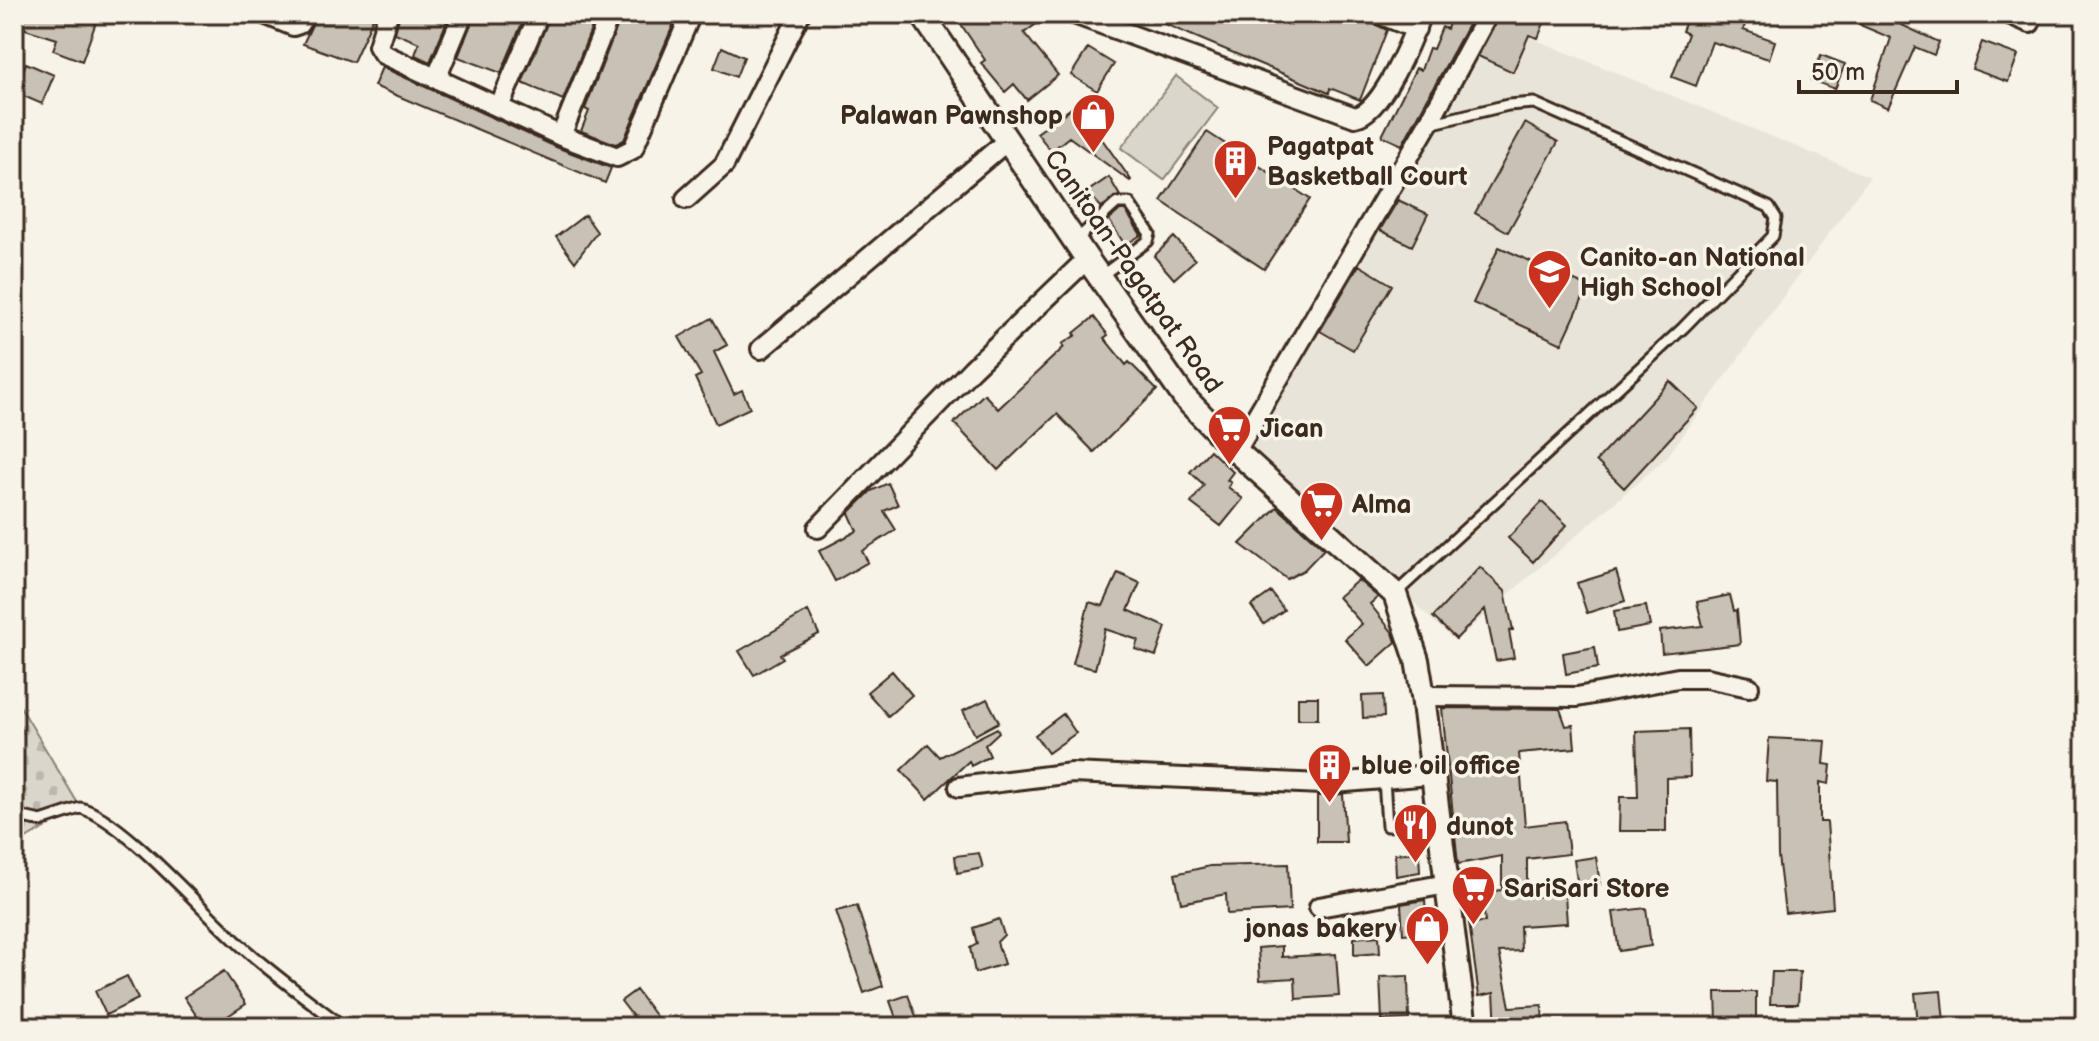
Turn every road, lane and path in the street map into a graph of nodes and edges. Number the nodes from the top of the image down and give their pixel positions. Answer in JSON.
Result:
{"nodes":[{"id":1,"x":264,"y":14,"type":"edge"},
{"id":2,"x":305,"y":14,"type":"edge"},
{"id":3,"x":388,"y":14,"type":"edge"},
{"id":4,"x":463,"y":14,"type":"edge"},
{"id":5,"x":539,"y":14,"type":"edge"},
{"id":6,"x":610,"y":14,"type":"edge"},
{"id":7,"x":691,"y":14,"type":"edge"},
{"id":8,"x":800,"y":14,"type":"edge"},
{"id":9,"x":922,"y":14,"type":"edge"},
{"id":10,"x":1074,"y":14,"type":"edge"},
{"id":11,"x":1379,"y":14,"type":"edge"},
{"id":12,"x":1488,"y":14,"type":"edge"},
{"id":13,"x":2009,"y":14,"type":"edge"},
{"id":14,"x":1419,"y":21,"type":"edge"},
{"id":15,"x":2030,"y":23,"type":"dead end"},
{"id":16,"x":436,"y":79,"type":"junction"},
{"id":17,"x":499,"y":107,"type":"junction"},
{"id":18,"x":1428,"y":124,"type":"junction"},
{"id":19,"x":561,"y":136,"type":"junction"},
{"id":20,"x":1008,"y":140,"type":"junction"},
{"id":21,"x":686,"y":199,"type":"dead end"},
{"id":22,"x":1087,"y":259,"type":"junction"},
{"id":23,"x":761,"y":349,"type":"dead end"},
{"id":24,"x":1236,"y":451,"type":"junction"},
{"id":25,"x":818,"y":528,"type":"dead end"},
{"id":26,"x":1395,"y":594,"type":"junction"},
{"id":27,"x":1749,"y":687,"type":"dead end"},
{"id":28,"x":1423,"y":696,"type":"junction"},
{"id":29,"x":1431,"y":775,"type":"junction"},
{"id":30,"x":1384,"y":779,"type":"junction"},
{"id":31,"x":959,"y":787,"type":"dead end"},
{"id":32,"x":14,"y":815,"type":"edge"},
{"id":33,"x":1438,"y":822,"type":"junction"},
{"id":34,"x":1447,"y":884,"type":"junction"},
{"id":35,"x":1319,"y":907,"type":"dead end"},
{"id":36,"x":344,"y":1027,"type":"edge"},
{"id":37,"x":1465,"y":1027,"type":"edge"}],
"edges":[{"from":1,"to":2,"type":"street"},
{"from":3,"to":16,"type":"street"},
{"from":4,"to":16,"type":"street"},
{"from":5,"to":17,"type":"street"},
{"from":6,"to":19,"type":"street"},
{"from":7,"to":19,"type":"street"},
{"from":8,"to":21,"type":"street"},
{"from":9,"to":20,"type":"street","name":"Canitoan-Pagatpat Road"},
{"from":10,"to":14,"type":"street"},
{"from":11,"to":14,"type":"street"},
{"from":12,"to":18,"type":"street"},
{"from":13,"to":15,"type":"street"},
{"from":16,"to":17,"type":"street"},
{"from":17,"to":19,"type":"street"},
{"from":18,"to":24,"type":"street"},
{"from":18,"to":26,"type":"lane"},
{"from":20,"to":22,"type":"street","name":"Canitoan-Pagatpat Road"},
{"from":20,"to":23,"type":"street"},
{"from":22,"to":22,"type":"lane"},
{"from":22,"to":24,"type":"street","name":"Canitoan-Pagatpat Road"},
{"from":22,"to":25,"type":"street"},
{"from":24,"to":26,"type":"street","name":"Canitoan-Pagatpat Road"},
{"from":26,"to":28,"type":"street","name":"Canitoan-Pagatpat Road"},
{"from":27,"to":28,"type":"street"},
{"from":28,"to":29,"type":"street","name":"Canitoan-Pagatpat Road"},
{"from":29,"to":30,"type":"street"},
{"from":29,"to":33,"type":"street","name":"Canitoan-Pagatpat Road"},
{"from":30,"to":31,"type":"street"},
{"from":30,"to":33,"type":"lane"},
{"from":32,"to":36,"type":"lane"},
{"from":33,"to":34,"type":"street","name":"Canitoan-Pagatpat Road"},
{"from":34,"to":35,"type":"street"},
{"from":34,"to":37,"type":"street","name":"Canitoan-Pagatpat Road"}]}
